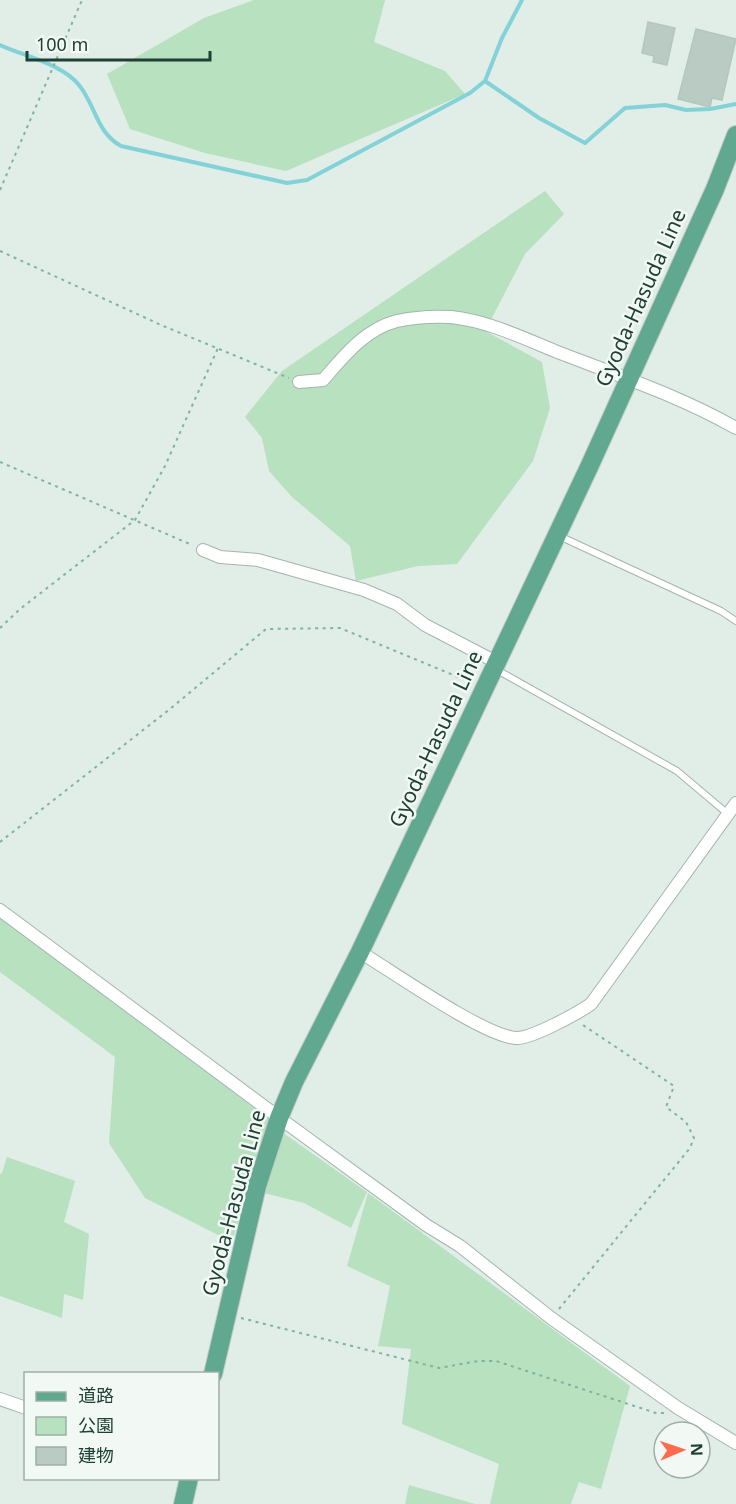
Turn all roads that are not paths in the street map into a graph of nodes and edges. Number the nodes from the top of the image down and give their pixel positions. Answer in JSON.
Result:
{"nodes":[{"id":1,"x":736,"y":135,"type":"edge"},
{"id":2,"x":630,"y":377,"type":"junction"},
{"id":3,"x":299,"y":382,"type":"road end"},
{"id":4,"x":736,"y":428,"type":"edge"},
{"id":5,"x":557,"y":535,"type":"junction"},
{"id":6,"x":203,"y":550,"type":"road end"},
{"id":7,"x":736,"y":621,"type":"edge"},
{"id":8,"x":495,"y":665,"type":"junction"},
{"id":9,"x":736,"y":803,"type":"edge"},
{"id":10,"x":728,"y":814,"type":"junction"},
{"id":11,"x":0,"y":910,"type":"edge"},
{"id":12,"x":360,"y":952,"type":"junction"},
{"id":13,"x":279,"y":1118,"type":"junction"},
{"id":14,"x":213,"y":1372,"type":"edge"},
{"id":15,"x":0,"y":1399,"type":"edge"},
{"id":16,"x":24,"y":1407,"type":"edge"},
{"id":17,"x":736,"y":1443,"type":"edge"},
{"id":18,"x":189,"y":1480,"type":"edge"},
{"id":19,"x":183,"y":1504,"type":"edge"}],
"edges":[{"from":1,"to":2,"type":"main road","name":"Gyoda-Hasuda Line"},
{"from":2,"to":3,"type":"street"},
{"from":2,"to":4,"type":"street"},
{"from":2,"to":5,"type":"main road","name":"Gyoda-Hasuda Line"},
{"from":5,"to":7,"type":"lane"},
{"from":5,"to":8,"type":"main road","name":"Gyoda-Hasuda Line"},
{"from":6,"to":8,"type":"street"},
{"from":8,"to":10,"type":"lane"},
{"from":8,"to":12,"type":"main road","name":"Gyoda-Hasuda Line"},
{"from":9,"to":10,"type":"street"},
{"from":10,"to":12,"type":"street"},
{"from":11,"to":13,"type":"street"},
{"from":12,"to":13,"type":"main road","name":"Gyoda-Hasuda Line"},
{"from":13,"to":14,"type":"main road","name":"Gyoda-Hasuda Line"},
{"from":13,"to":17,"type":"street"},
{"from":15,"to":16,"type":"street"},
{"from":18,"to":19,"type":"main road"}]}
